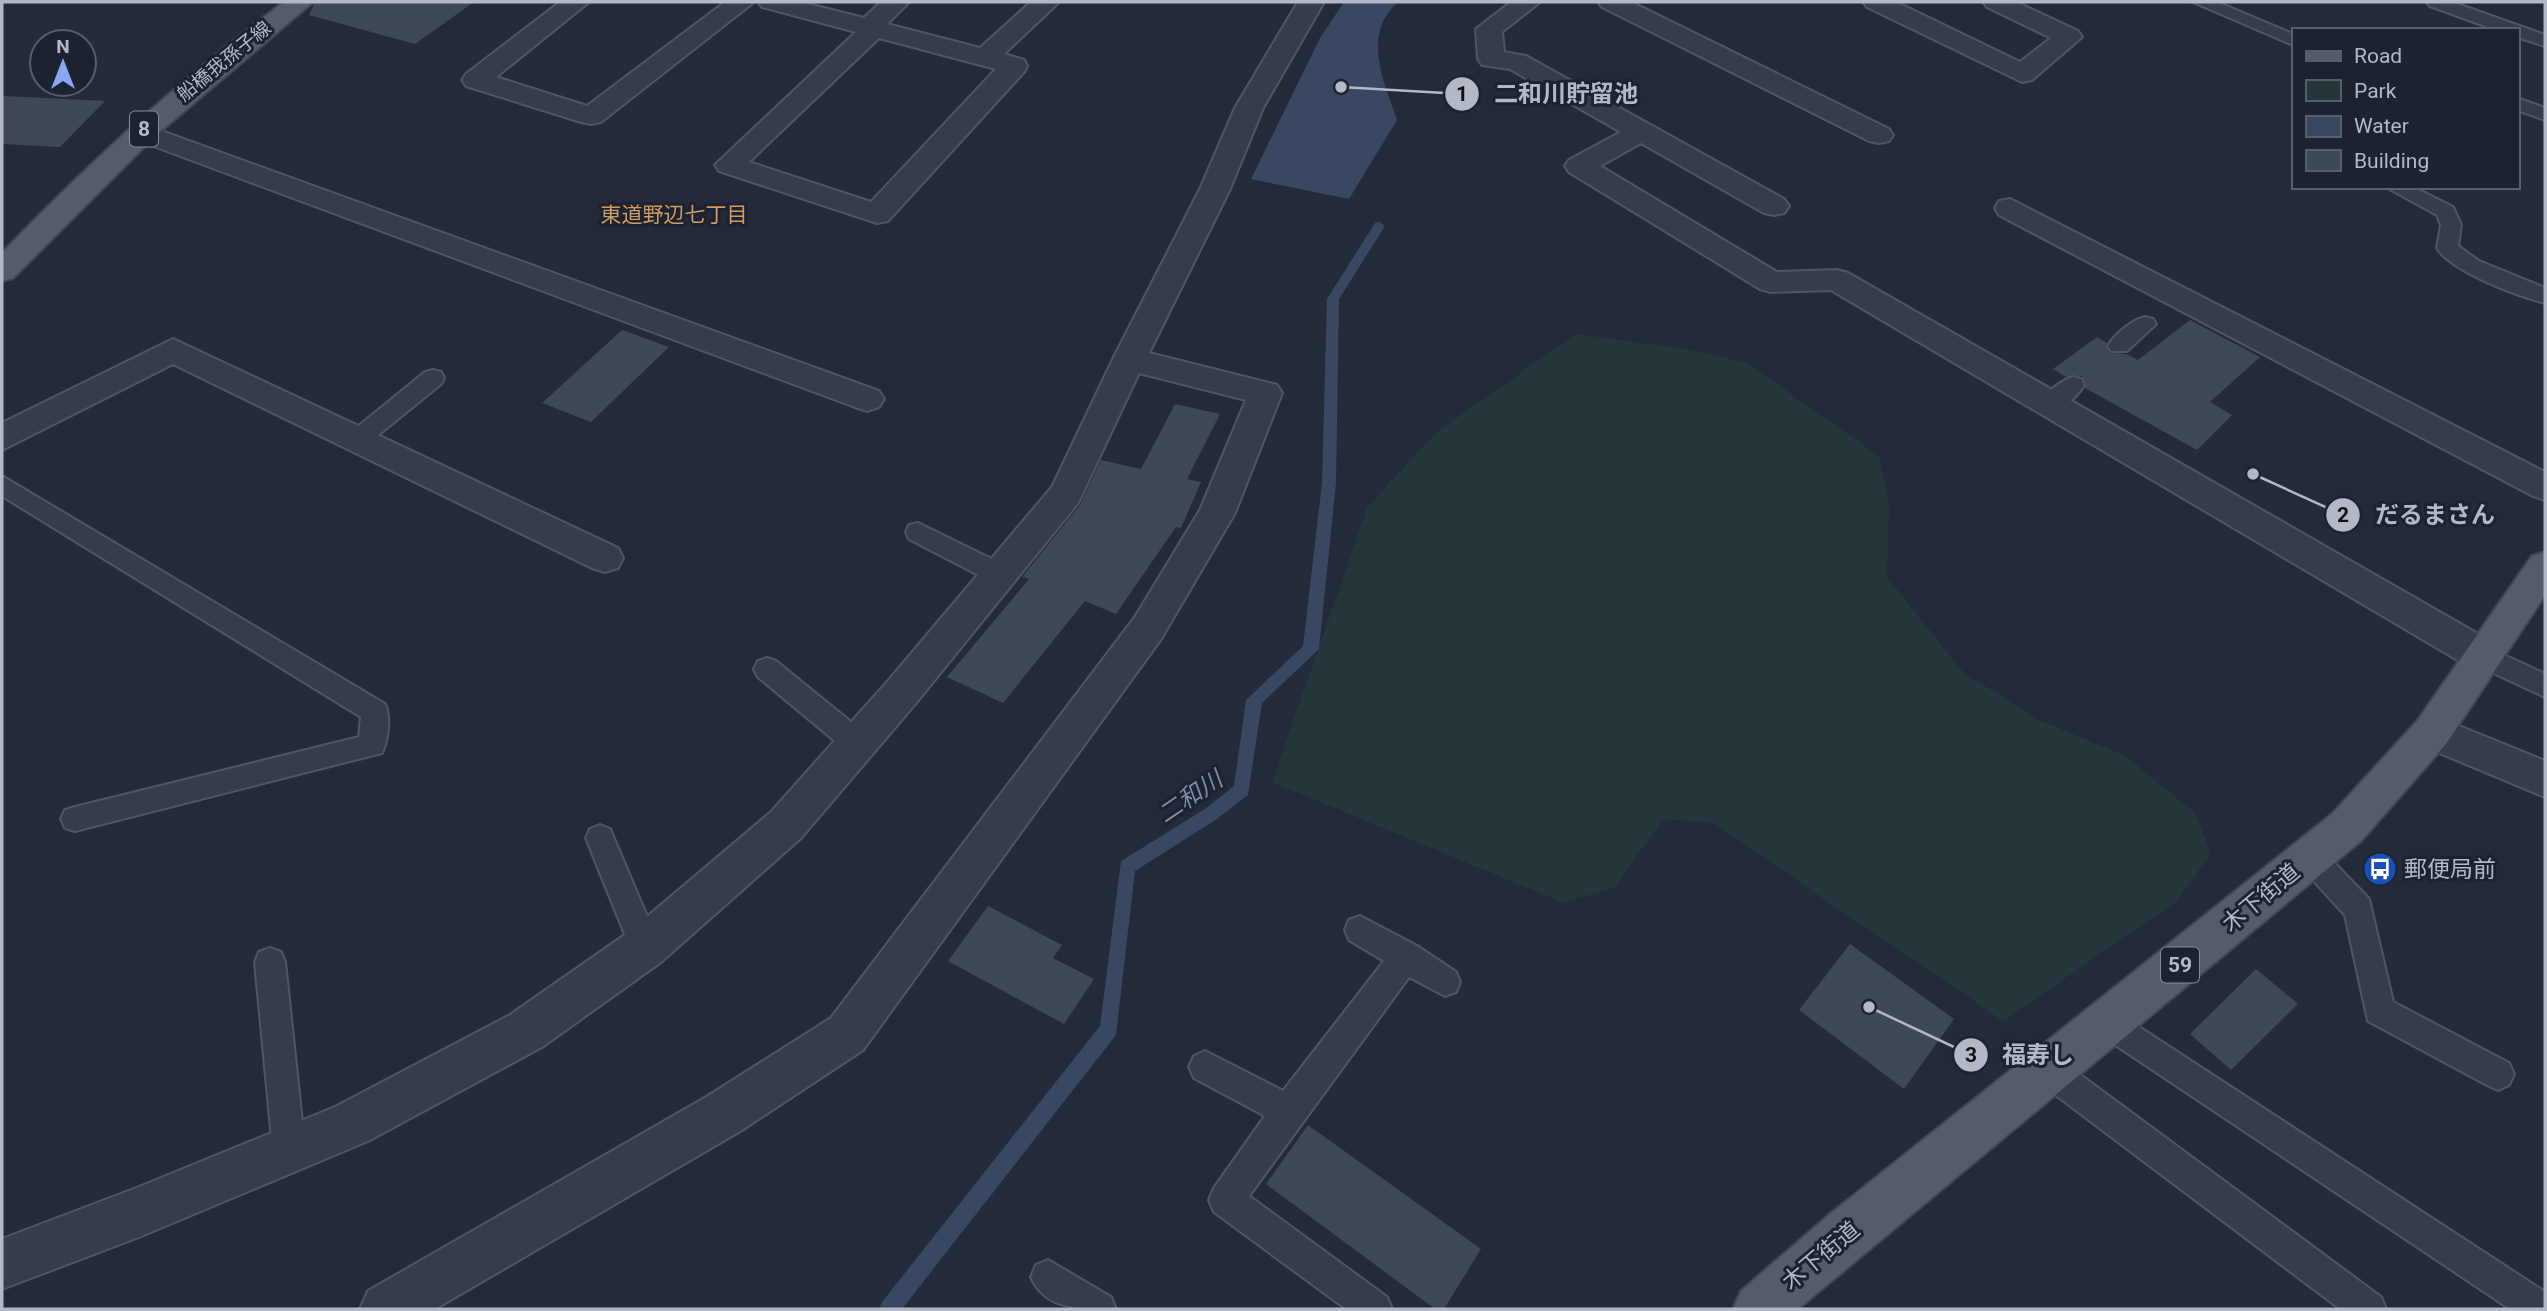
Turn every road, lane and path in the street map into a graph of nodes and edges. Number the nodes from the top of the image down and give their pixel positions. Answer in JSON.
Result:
{"nodes":[{"id":1,"x":300,"y":2,"type":"edge"},
{"id":2,"x":576,"y":2,"type":"edge"},
{"id":3,"x":741,"y":2,"type":"edge"},
{"id":4,"x":771,"y":2,"type":"edge"},
{"id":5,"x":896,"y":2,"type":"edge"},
{"id":6,"x":1046,"y":2,"type":"edge"},
{"id":7,"x":1311,"y":2,"type":"edge"},
{"id":8,"x":1527,"y":2,"type":"edge"},
{"id":9,"x":1611,"y":2,"type":"edge"},
{"id":10,"x":1876,"y":2,"type":"edge"},
{"id":11,"x":1996,"y":2,"type":"edge"},
{"id":12,"x":2202,"y":2,"type":"edge"},
{"id":13,"x":2437,"y":2,"type":"edge"},
{"id":14,"x":873,"y":28,"type":"junction"},
{"id":15,"x":2510,"y":28,"type":"edge"},
{"id":16,"x":2519,"y":31,"type":"edge"},
{"id":17,"x":2292,"y":40,"type":"edge"},
{"id":18,"x":2545,"y":41,"type":"edge"},
{"id":19,"x":985,"y":57,"type":"junction"},
{"id":20,"x":2519,"y":105,"type":"edge"},
{"id":21,"x":2545,"y":114,"type":"edge"},
{"id":22,"x":142,"y":132,"type":"junction"},
{"id":23,"x":1878,"y":135,"type":"dead end"},
{"id":24,"x":1634,"y":136,"type":"dead end"},
{"id":25,"x":2400,"y":189,"type":"edge"},
{"id":26,"x":1774,"y":206,"type":"dead end"},
{"id":27,"x":2010,"y":208,"type":"dead end"},
{"id":28,"x":2,"y":271,"type":"edge"},
{"id":29,"x":2545,"y":296,"type":"edge"},
{"id":30,"x":2145,"y":324,"type":"dead end"},
{"id":31,"x":2119,"y":346,"type":"dead end"},
{"id":32,"x":1129,"y":359,"type":"junction"},
{"id":33,"x":433,"y":378,"type":"dead end"},
{"id":34,"x":867,"y":399,"type":"dead end"},
{"id":35,"x":2,"y":439,"type":"edge"},
{"id":36,"x":358,"y":439,"type":"junction"},
{"id":37,"x":2,"y":485,"type":"edge"},
{"id":38,"x":2545,"y":487,"type":"edge"},
{"id":39,"x":918,"y":532,"type":"dead end"},
{"id":40,"x":606,"y":558,"type":"dead end"},
{"id":41,"x":2545,"y":566,"type":"edge"},
{"id":42,"x":999,"y":575,"type":"junction"},
{"id":43,"x":2485,"y":657,"type":"junction"},
{"id":44,"x":767,"y":669,"type":"dead end"},
{"id":45,"x":2545,"y":686,"type":"edge"},
{"id":46,"x":2432,"y":732,"type":"junction"},
{"id":47,"x":857,"y":743,"type":"junction"},
{"id":48,"x":2545,"y":779,"type":"edge"},
{"id":49,"x":75,"y":819,"type":"dead end"},
{"id":50,"x":600,"y":838,"type":"dead end"},
{"id":51,"x":2310,"y":857,"type":"junction"},
{"id":52,"x":1360,"y":930,"type":"dead end"},
{"id":53,"x":645,"y":947,"type":"junction"},
{"id":54,"x":1406,"y":956,"type":"junction"},
{"id":55,"x":270,"y":962,"type":"dead end"},
{"id":56,"x":1445,"y":982,"type":"dead end"},
{"id":57,"x":2110,"y":1023,"type":"junction"},
{"id":58,"x":1205,"y":1067,"type":"dead end"},
{"id":59,"x":2048,"y":1070,"type":"junction"},
{"id":60,"x":2498,"y":1074,"type":"dead end"},
{"id":61,"x":1288,"y":1111,"type":"junction"},
{"id":62,"x":289,"y":1150,"type":"junction"},
{"id":63,"x":2,"y":1264,"type":"edge"},
{"id":64,"x":1048,"y":1277,"type":"dead end"},
{"id":65,"x":390,"y":1308,"type":"edge"},
{"id":66,"x":1099,"y":1309,"type":"edge"},
{"id":67,"x":1376,"y":1309,"type":"edge"},
{"id":68,"x":1759,"y":1309,"type":"edge"},
{"id":69,"x":2369,"y":1309,"type":"edge"},
{"id":70,"x":2540,"y":1309,"type":"edge"}],
"edges":[{"from":1,"to":22,"type":"main road","name":"船橋我孫子線","number":"8"},
{"from":2,"to":3,"type":"street"},
{"from":4,"to":14,"type":"street"},
{"from":5,"to":14,"type":"street"},
{"from":6,"to":19,"type":"street"},
{"from":7,"to":32,"type":"street"},
{"from":8,"to":26,"type":"street"},
{"from":9,"to":23,"type":"street"},
{"from":10,"to":11,"type":"street"},
{"from":12,"to":17,"type":"lane"},
{"from":13,"to":15,"type":"lane"},
{"from":14,"to":19,"type":"street"},
{"from":14,"to":19,"type":"street"},
{"from":16,"to":18,"type":"lane"},
{"from":20,"to":21,"type":"lane"},
{"from":22,"to":28,"type":"main road","name":"船橋我孫子線","number":"8"},
{"from":22,"to":34,"type":"street"},
{"from":24,"to":43,"type":"street"},
{"from":25,"to":29,"type":"lane"},
{"from":27,"to":38,"type":"street"},
{"from":30,"to":31,"type":"lane"},
{"from":32,"to":42,"type":"street"},
{"from":32,"to":65,"type":"street"},
{"from":33,"to":36,"type":"lane"},
{"from":35,"to":36,"type":"street"},
{"from":36,"to":40,"type":"street"},
{"from":37,"to":49,"type":"lane"},
{"from":39,"to":42,"type":"lane"},
{"from":41,"to":43,"type":"main road","name":"木下街道","number":"59"},
{"from":42,"to":47,"type":"street"},
{"from":43,"to":45,"type":"lane"},
{"from":43,"to":46,"type":"main road","name":"木下街道","number":"59"},
{"from":44,"to":47,"type":"lane"},
{"from":46,"to":48,"type":"street"},
{"from":46,"to":51,"type":"main road","name":"木下街道","number":"59"},
{"from":47,"to":53,"type":"street"},
{"from":50,"to":53,"type":"lane"},
{"from":51,"to":57,"type":"main road","name":"木下街道","number":"59"},
{"from":51,"to":60,"type":"lane"},
{"from":52,"to":54,"type":"lane"},
{"from":53,"to":62,"type":"street"},
{"from":54,"to":56,"type":"lane"},
{"from":54,"to":61,"type":"lane"},
{"from":55,"to":62,"type":"lane"},
{"from":57,"to":59,"type":"main road","name":"木下街道","number":"59"},
{"from":57,"to":70,"type":"lane"},
{"from":58,"to":61,"type":"lane"},
{"from":59,"to":68,"type":"main road","name":"木下街道","number":"59"},
{"from":59,"to":69,"type":"lane"},
{"from":61,"to":67,"type":"lane"},
{"from":62,"to":63,"type":"street"},
{"from":64,"to":66,"type":"lane"}]}
